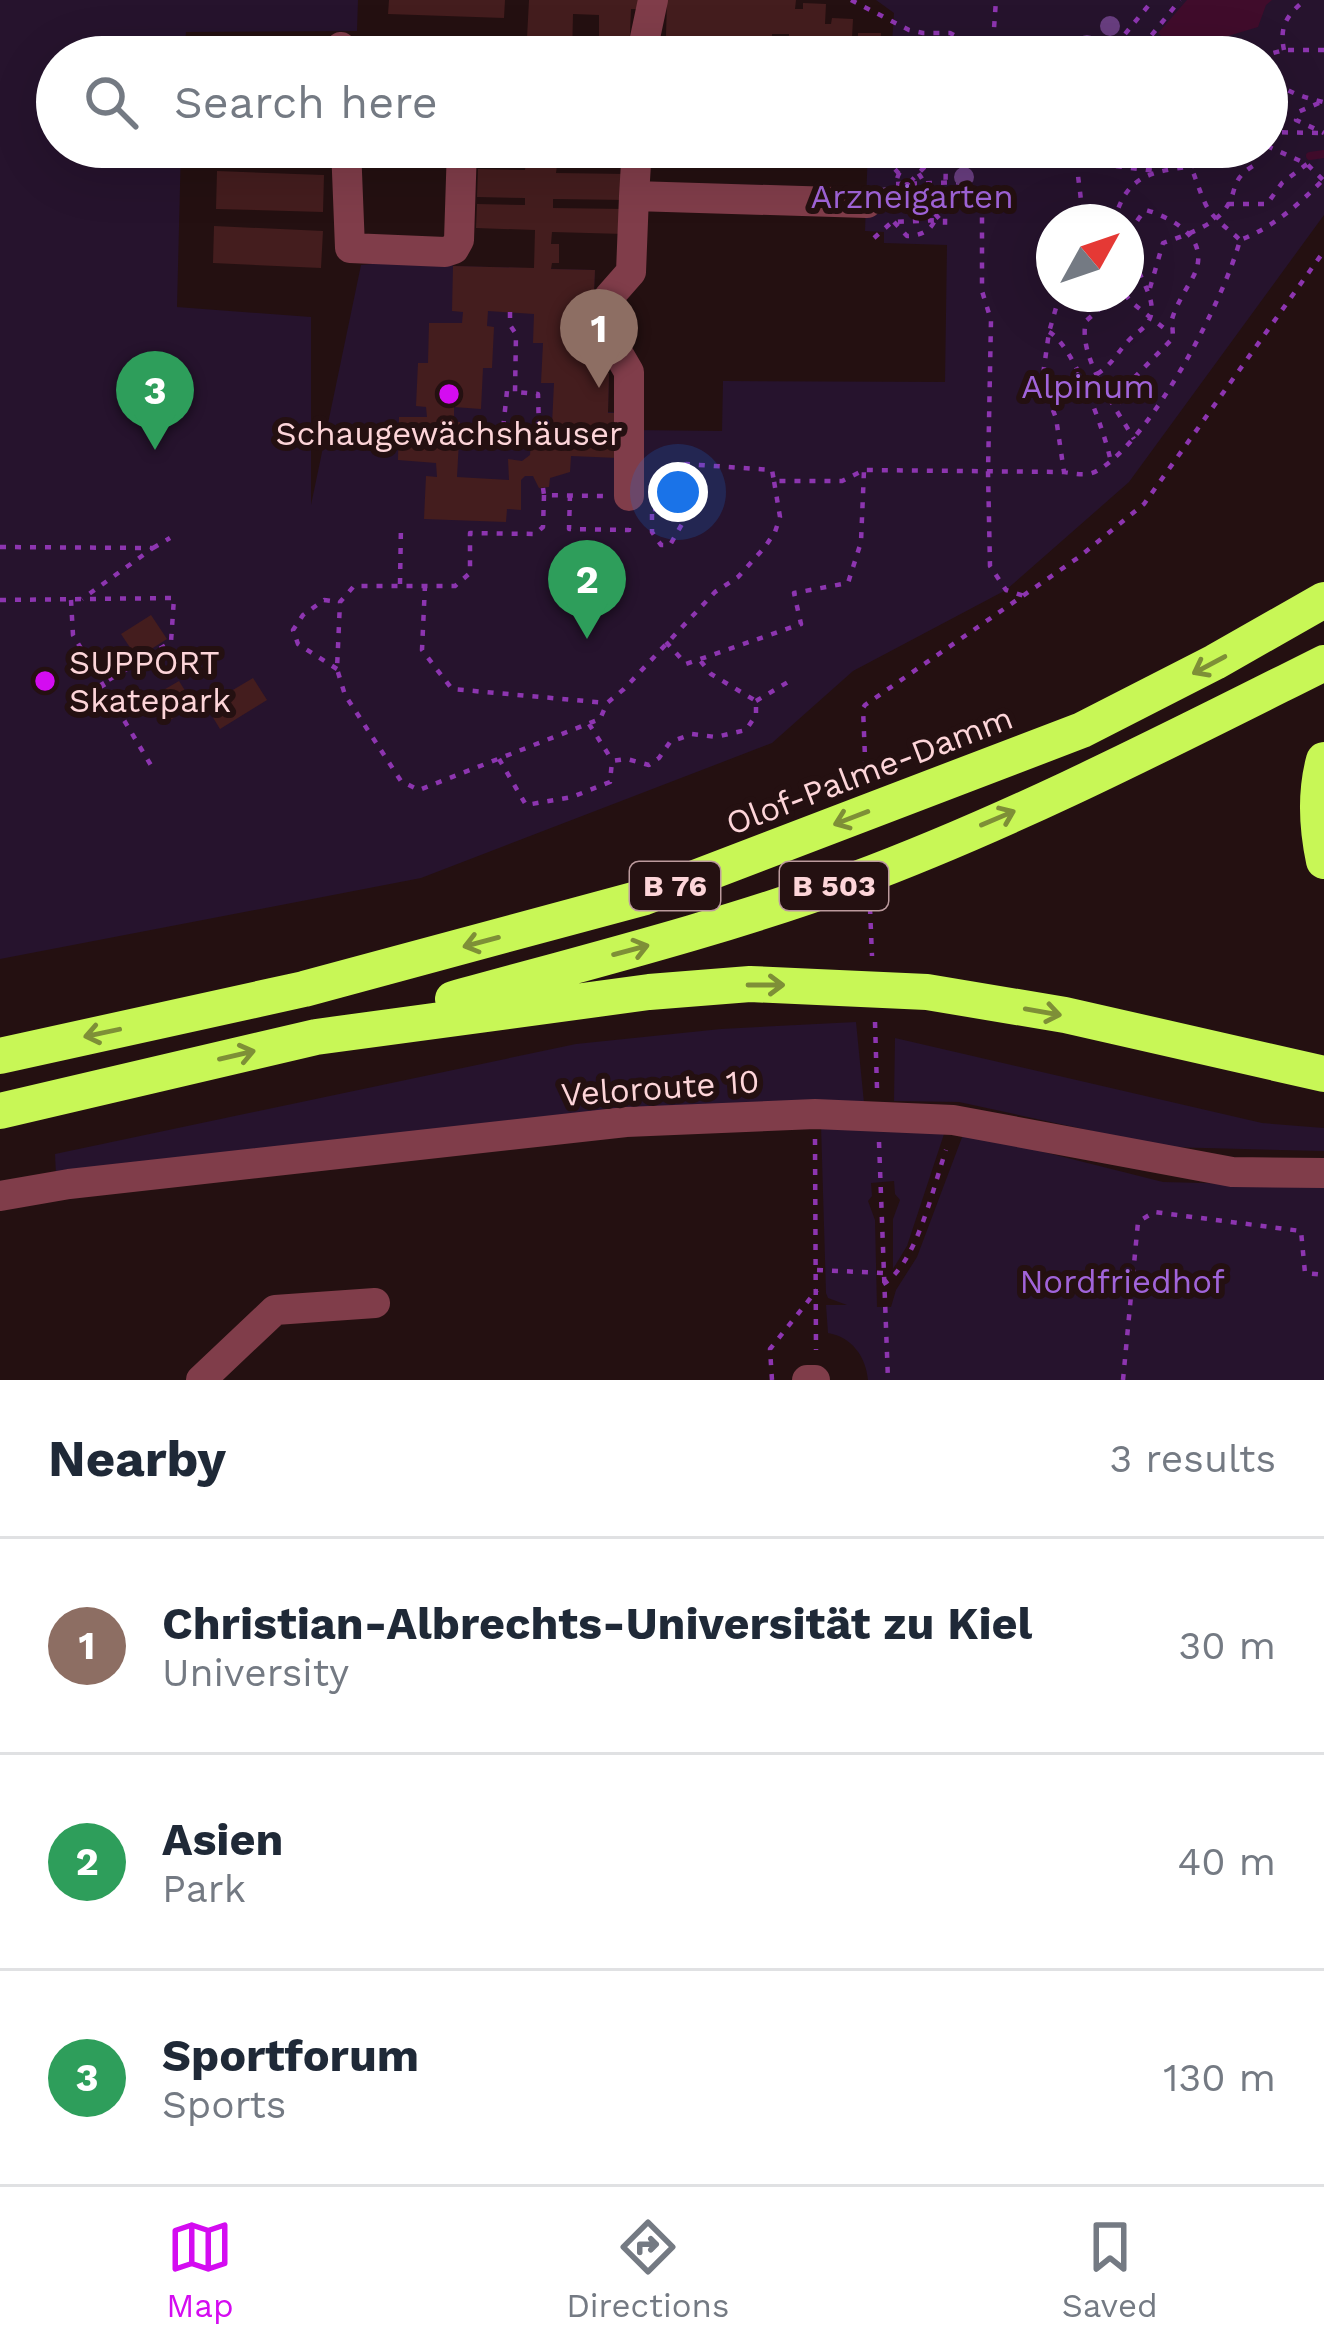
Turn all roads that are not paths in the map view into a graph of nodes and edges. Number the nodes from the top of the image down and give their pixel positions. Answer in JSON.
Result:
{"nodes":[{"id":1,"x":653,"y":0,"type":"edge"},
{"id":2,"x":645,"y":36,"type":"edge"},
{"id":3,"x":347,"y":168,"type":"edge"},
{"id":4,"x":461,"y":168,"type":"edge"},
{"id":5,"x":636,"y":168,"type":"edge"},
{"id":6,"x":634,"y":196,"type":"junction"},
{"id":7,"x":867,"y":203,"type":"road end"},
{"id":8,"x":647,"y":505,"type":"road end"},
{"id":9,"x":1320,"y":604,"type":"edge"},
{"id":10,"x":1324,"y":663,"type":"edge"},
{"id":11,"x":1324,"y":760,"type":"edge"},
{"id":12,"x":1324,"y":861,"type":"edge"},
{"id":13,"x":316,"y":1037,"type":"junction"},
{"id":14,"x":0,"y":1055,"type":"edge"},
{"id":15,"x":1324,"y":1073,"type":"edge"},
{"id":16,"x":0,"y":1111,"type":"edge"},
{"id":17,"x":1324,"y":1173,"type":"edge"},
{"id":18,"x":0,"y":1196,"type":"edge"},
{"id":19,"x":375,"y":1304,"type":"dead end"},
{"id":20,"x":201,"y":1380,"type":"edge"}],
"edges":[{"from":1,"to":2,"type":"street"},
{"from":3,"to":4,"type":"street"},
{"from":5,"to":6,"type":"street"},
{"from":6,"to":7,"type":"street"},
{"from":6,"to":8,"type":"street"},
{"from":9,"to":14,"type":"highway","name":"Olof-Palme-Damm","number":"B 76","one_way":true},
{"from":13,"to":10,"type":"highway","number":"B 503","one_way":true},
{"from":11,"to":12,"type":"highway"},
{"from":13,"to":15,"type":"highway","one_way":true},
{"from":16,"to":13,"type":"highway","one_way":true},
{"from":17,"to":18,"type":"street","name":"Veloroute 10"},
{"from":19,"to":20,"type":"street"}]}
